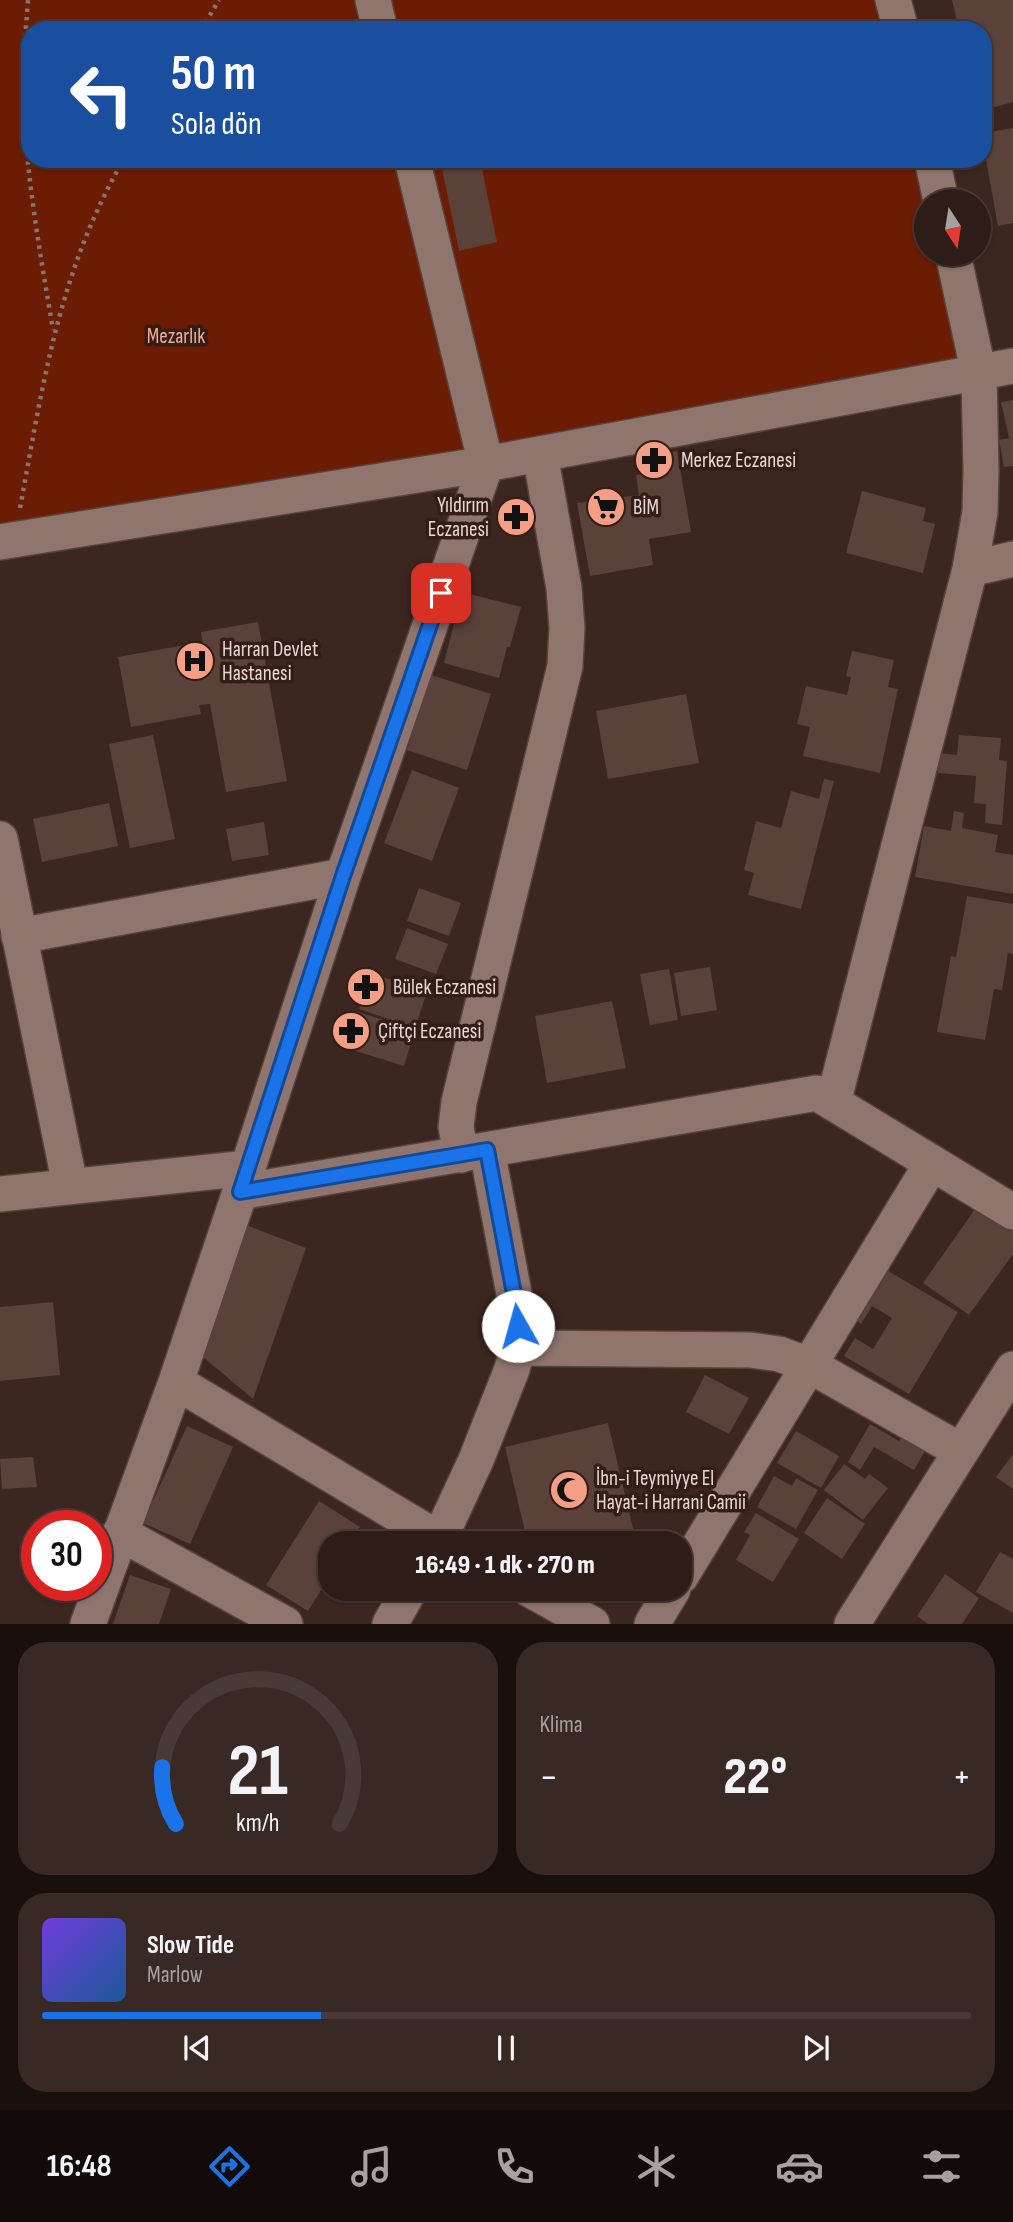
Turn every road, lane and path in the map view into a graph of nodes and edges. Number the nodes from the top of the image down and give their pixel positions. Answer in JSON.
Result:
{"nodes":[{"id":1,"x":27,"y":0,"type":"edge"},
{"id":2,"x":219,"y":0,"type":"edge"},
{"id":3,"x":373,"y":0,"type":"edge"},
{"id":4,"x":893,"y":0,"type":"edge"},
{"id":5,"x":26,"y":21,"type":"edge"},
{"id":6,"x":206,"y":21,"type":"edge"},
{"id":7,"x":378,"y":21,"type":"edge"},
{"id":8,"x":899,"y":21,"type":"edge"},
{"id":9,"x":29,"y":168,"type":"edge"},
{"id":10,"x":119,"y":168,"type":"edge"},
{"id":11,"x":414,"y":168,"type":"edge"},
{"id":12,"x":934,"y":168,"type":"edge"},
{"id":13,"x":938,"y":189,"type":"edge"},
{"id":14,"x":956,"y":266,"type":"edge"},
{"id":15,"x":54,"y":335,"type":"junction"},
{"id":16,"x":1013,"y":366,"type":"edge"},
{"id":17,"x":979,"y":374,"type":"junction"},
{"id":18,"x":540,"y":454,"type":"junction"},
{"id":19,"x":486,"y":464,"type":"junction"},
{"id":20,"x":7,"y":541,"type":"edge"},
{"id":21,"x":1013,"y":559,"type":"edge"},
{"id":22,"x":970,"y":569,"type":"junction"},
{"id":23,"x":0,"y":839,"type":"edge"},
{"id":24,"x":343,"y":876,"type":"junction"},
{"id":25,"x":19,"y":936,"type":"junction"},
{"id":26,"x":834,"y":1103,"type":"junction"},
{"id":27,"x":474,"y":1152,"type":"junction"},
{"id":28,"x":932,"y":1163,"type":"junction"},
{"id":29,"x":244,"y":1180,"type":"junction"},
{"id":30,"x":70,"y":1185,"type":"junction"},
{"id":31,"x":0,"y":1194,"type":"edge"},
{"id":32,"x":1013,"y":1212,"type":"edge"},
{"id":33,"x":518,"y":1348,"type":"junction"},
{"id":34,"x":809,"y":1365,"type":"junction"},
{"id":35,"x":1013,"y":1369,"type":"edge"},
{"id":36,"x":176,"y":1382,"type":"junction"},
{"id":37,"x":961,"y":1451,"type":"junction"},
{"id":38,"x":423,"y":1531,"type":"edge"},
{"id":39,"x":446,"y":1531,"type":"edge"},
{"id":40,"x":120,"y":1533,"type":"junction"},
{"id":41,"x":692,"y":1558,"type":"edge"},
{"id":42,"x":403,"y":1601,"type":"edge"},
{"id":43,"x":551,"y":1601,"type":"edge"},
{"id":44,"x":666,"y":1601,"type":"edge"},
{"id":45,"x":864,"y":1619,"type":"edge"},
{"id":46,"x":88,"y":1623,"type":"edge"},
{"id":47,"x":285,"y":1623,"type":"edge"},
{"id":48,"x":390,"y":1623,"type":"edge"},
{"id":49,"x":592,"y":1623,"type":"edge"},
{"id":50,"x":652,"y":1623,"type":"edge"}],
"edges":[{"from":1,"to":5,"type":"path"},
{"from":2,"to":6,"type":"path"},
{"from":3,"to":7,"type":"street"},
{"from":4,"to":8,"type":"street"},
{"from":9,"to":15,"type":"path"},
{"from":10,"to":15,"type":"path"},
{"from":11,"to":19,"type":"street"},
{"from":12,"to":13,"type":"street"},
{"from":14,"to":17,"type":"street"},
{"from":15,"to":20,"type":"path"},
{"from":16,"to":17,"type":"street"},
{"from":17,"to":18,"type":"street"},
{"from":17,"to":22,"type":"street"},
{"from":18,"to":19,"type":"street"},
{"from":18,"to":27,"type":"street"},
{"from":19,"to":20,"type":"street"},
{"from":19,"to":24,"type":"street"},
{"from":21,"to":22,"type":"street"},
{"from":22,"to":26,"type":"street"},
{"from":23,"to":25,"type":"street"},
{"from":24,"to":25,"type":"street"},
{"from":24,"to":29,"type":"street"},
{"from":25,"to":30,"type":"street"},
{"from":26,"to":27,"type":"street"},
{"from":26,"to":28,"type":"street"},
{"from":27,"to":29,"type":"street"},
{"from":27,"to":33,"type":"street"},
{"from":28,"to":32,"type":"street"},
{"from":28,"to":34,"type":"street"},
{"from":29,"to":30,"type":"street"},
{"from":29,"to":36,"type":"street"},
{"from":30,"to":31,"type":"street"},
{"from":33,"to":34,"type":"street"},
{"from":33,"to":39,"type":"street"},
{"from":34,"to":37,"type":"street"},
{"from":34,"to":41,"type":"street"},
{"from":35,"to":37,"type":"street"},
{"from":36,"to":38,"type":"street"},
{"from":36,"to":40,"type":"street"},
{"from":37,"to":45,"type":"street"},
{"from":40,"to":46,"type":"street"},
{"from":40,"to":47,"type":"street"},
{"from":42,"to":48,"type":"street"},
{"from":43,"to":49,"type":"street"},
{"from":44,"to":50,"type":"street"}]}
